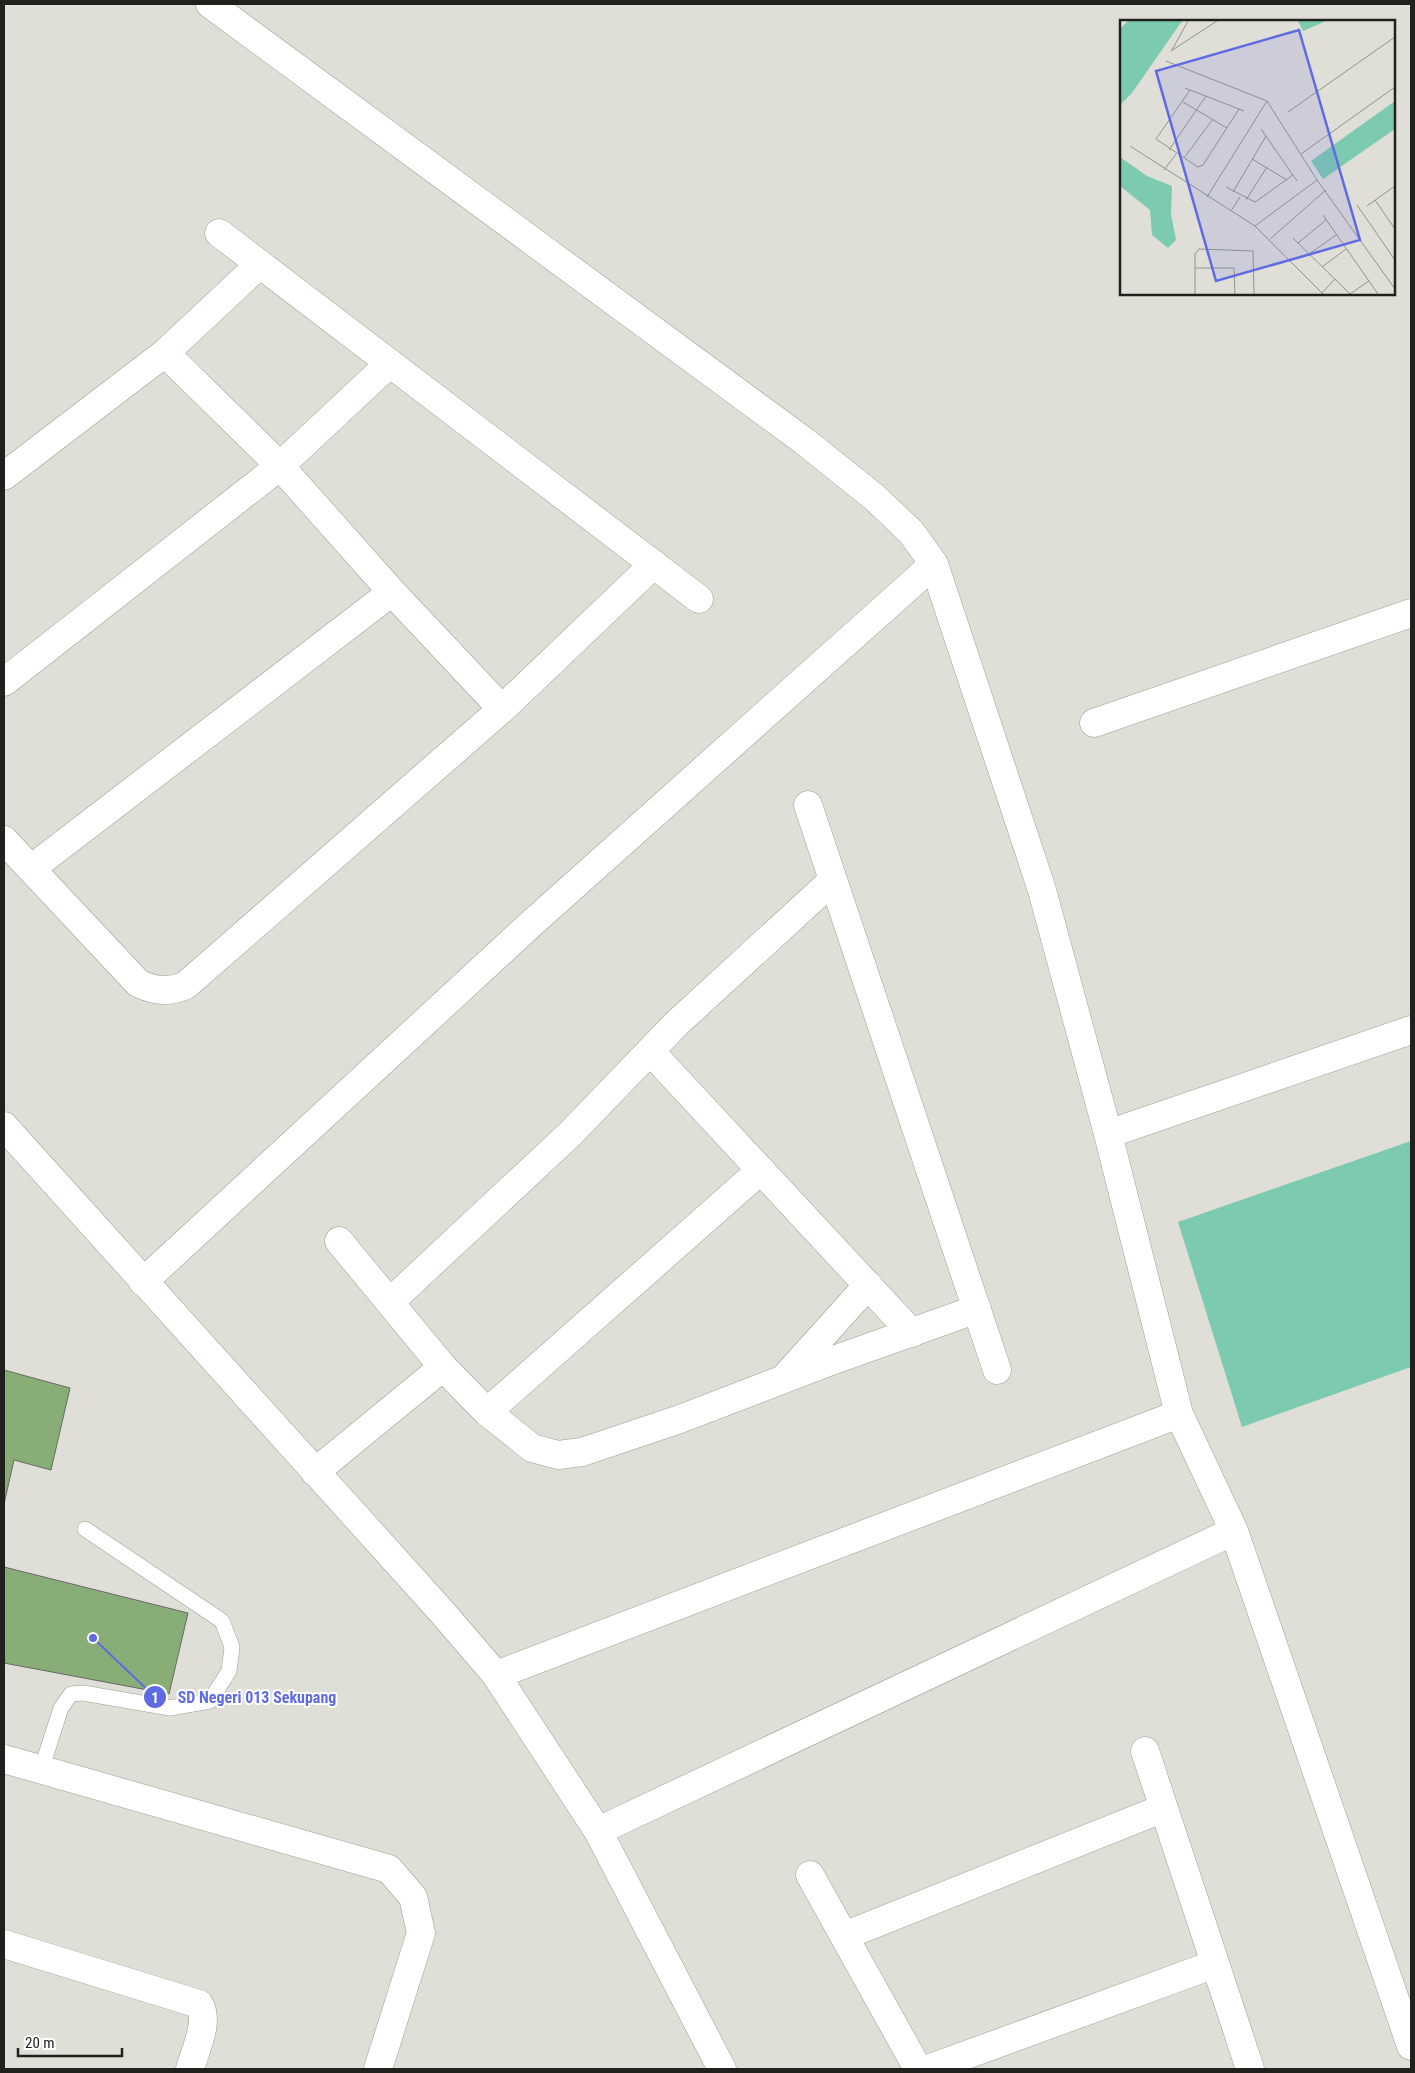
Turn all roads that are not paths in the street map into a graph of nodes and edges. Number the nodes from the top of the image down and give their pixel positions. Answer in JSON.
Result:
{"nodes":[{"id":1,"x":210,"y":4,"type":"edge"},
{"id":2,"x":219,"y":234,"type":"dead end"},
{"id":3,"x":260,"y":264,"type":"junction"},
{"id":4,"x":165,"y":353,"type":"junction"},
{"id":5,"x":390,"y":363,"type":"junction"},
{"id":6,"x":280,"y":466,"type":"junction"},
{"id":7,"x":4,"y":476,"type":"edge"},
{"id":8,"x":654,"y":564,"type":"junction"},
{"id":9,"x":934,"y":564,"type":"junction"},
{"id":10,"x":392,"y":592,"type":"junction"},
{"id":11,"x":699,"y":599,"type":"dead end"},
{"id":12,"x":1411,"y":613,"type":"edge"},
{"id":13,"x":4,"y":682,"type":"edge"},
{"id":14,"x":502,"y":709,"type":"junction"},
{"id":15,"x":1094,"y":723,"type":"dead end"},
{"id":16,"x":808,"y":805,"type":"dead end"},
{"id":17,"x":4,"y":840,"type":"edge"},
{"id":18,"x":32,"y":868,"type":"junction"},
{"id":19,"x":832,"y":881,"type":"junction"},
{"id":20,"x":1411,"y":1030,"type":"edge"},
{"id":21,"x":650,"y":1051,"type":"junction"},
{"id":22,"x":4,"y":1126,"type":"edge"},
{"id":23,"x":1108,"y":1134,"type":"junction"},
{"id":24,"x":761,"y":1170,"type":"junction"},
{"id":25,"x":339,"y":1241,"type":"dead end"},
{"id":26,"x":143,"y":1282,"type":"junction"},
{"id":27,"x":868,"y":1286,"type":"junction"},
{"id":28,"x":390,"y":1302,"type":"junction"},
{"id":29,"x":977,"y":1310,"type":"junction"},
{"id":30,"x":912,"y":1333,"type":"junction"},
{"id":31,"x":443,"y":1367,"type":"junction"},
{"id":32,"x":997,"y":1370,"type":"dead end"},
{"id":33,"x":783,"y":1380,"type":"junction"},
{"id":34,"x":487,"y":1412,"type":"junction"},
{"id":35,"x":1178,"y":1414,"type":"junction"},
{"id":36,"x":315,"y":1472,"type":"junction"},
{"id":37,"x":85,"y":1529,"type":"dead end"},
{"id":38,"x":1234,"y":1531,"type":"junction"},
{"id":39,"x":496,"y":1675,"type":"junction"},
{"id":40,"x":1145,"y":1751,"type":"dead end"},
{"id":41,"x":4,"y":1759,"type":"edge"},
{"id":42,"x":40,"y":1770,"type":"junction"},
{"id":43,"x":1164,"y":1808,"type":"junction"},
{"id":44,"x":598,"y":1831,"type":"junction"},
{"id":45,"x":810,"y":1875,"type":"dead end"},
{"id":46,"x":844,"y":1936,"type":"junction"},
{"id":47,"x":4,"y":1944,"type":"edge"},
{"id":48,"x":1216,"y":1964,"type":"junction"},
{"id":49,"x":1411,"y":2046,"type":"edge"},
{"id":50,"x":190,"y":2069,"type":"edge"},
{"id":51,"x":378,"y":2069,"type":"edge"},
{"id":52,"x":722,"y":2069,"type":"edge"},
{"id":53,"x":918,"y":2069,"type":"edge"},
{"id":54,"x":928,"y":2069,"type":"edge"},
{"id":55,"x":1250,"y":2069,"type":"edge"}],
"edges":[{"from":1,"to":9,"type":"street"},
{"from":2,"to":3,"type":"street"},
{"from":3,"to":4,"type":"street"},
{"from":3,"to":5,"type":"street"},
{"from":4,"to":6,"type":"street"},
{"from":4,"to":7,"type":"street"},
{"from":5,"to":6,"type":"street"},
{"from":5,"to":8,"type":"street"},
{"from":6,"to":10,"type":"street"},
{"from":6,"to":13,"type":"street"},
{"from":8,"to":11,"type":"street"},
{"from":8,"to":14,"type":"street"},
{"from":9,"to":23,"type":"street"},
{"from":9,"to":26,"type":"street"},
{"from":10,"to":14,"type":"street"},
{"from":10,"to":18,"type":"street"},
{"from":12,"to":15,"type":"street"},
{"from":14,"to":18,"type":"street"},
{"from":16,"to":19,"type":"street"},
{"from":17,"to":18,"type":"street"},
{"from":19,"to":21,"type":"street"},
{"from":19,"to":29,"type":"street"},
{"from":20,"to":23,"type":"street"},
{"from":21,"to":24,"type":"street"},
{"from":21,"to":28,"type":"street"},
{"from":22,"to":26,"type":"street"},
{"from":23,"to":35,"type":"street"},
{"from":24,"to":27,"type":"street"},
{"from":24,"to":34,"type":"street"},
{"from":25,"to":28,"type":"street"},
{"from":26,"to":36,"type":"street"},
{"from":27,"to":30,"type":"street"},
{"from":27,"to":33,"type":"street"},
{"from":28,"to":31,"type":"street"},
{"from":29,"to":30,"type":"street"},
{"from":29,"to":32,"type":"street"},
{"from":30,"to":33,"type":"street"},
{"from":31,"to":34,"type":"street"},
{"from":31,"to":36,"type":"street"},
{"from":33,"to":34,"type":"street"},
{"from":35,"to":38,"type":"street"},
{"from":35,"to":39,"type":"street"},
{"from":36,"to":39,"type":"street"},
{"from":37,"to":42,"type":"lane"},
{"from":38,"to":44,"type":"street"},
{"from":38,"to":49,"type":"street"},
{"from":39,"to":44,"type":"street"},
{"from":40,"to":43,"type":"street"},
{"from":41,"to":42,"type":"street"},
{"from":42,"to":51,"type":"street"},
{"from":43,"to":46,"type":"street"},
{"from":43,"to":48,"type":"street"},
{"from":44,"to":52,"type":"street"},
{"from":45,"to":46,"type":"street"},
{"from":46,"to":53,"type":"street"},
{"from":47,"to":50,"type":"street"},
{"from":48,"to":54,"type":"street"},
{"from":48,"to":55,"type":"street"}]}
